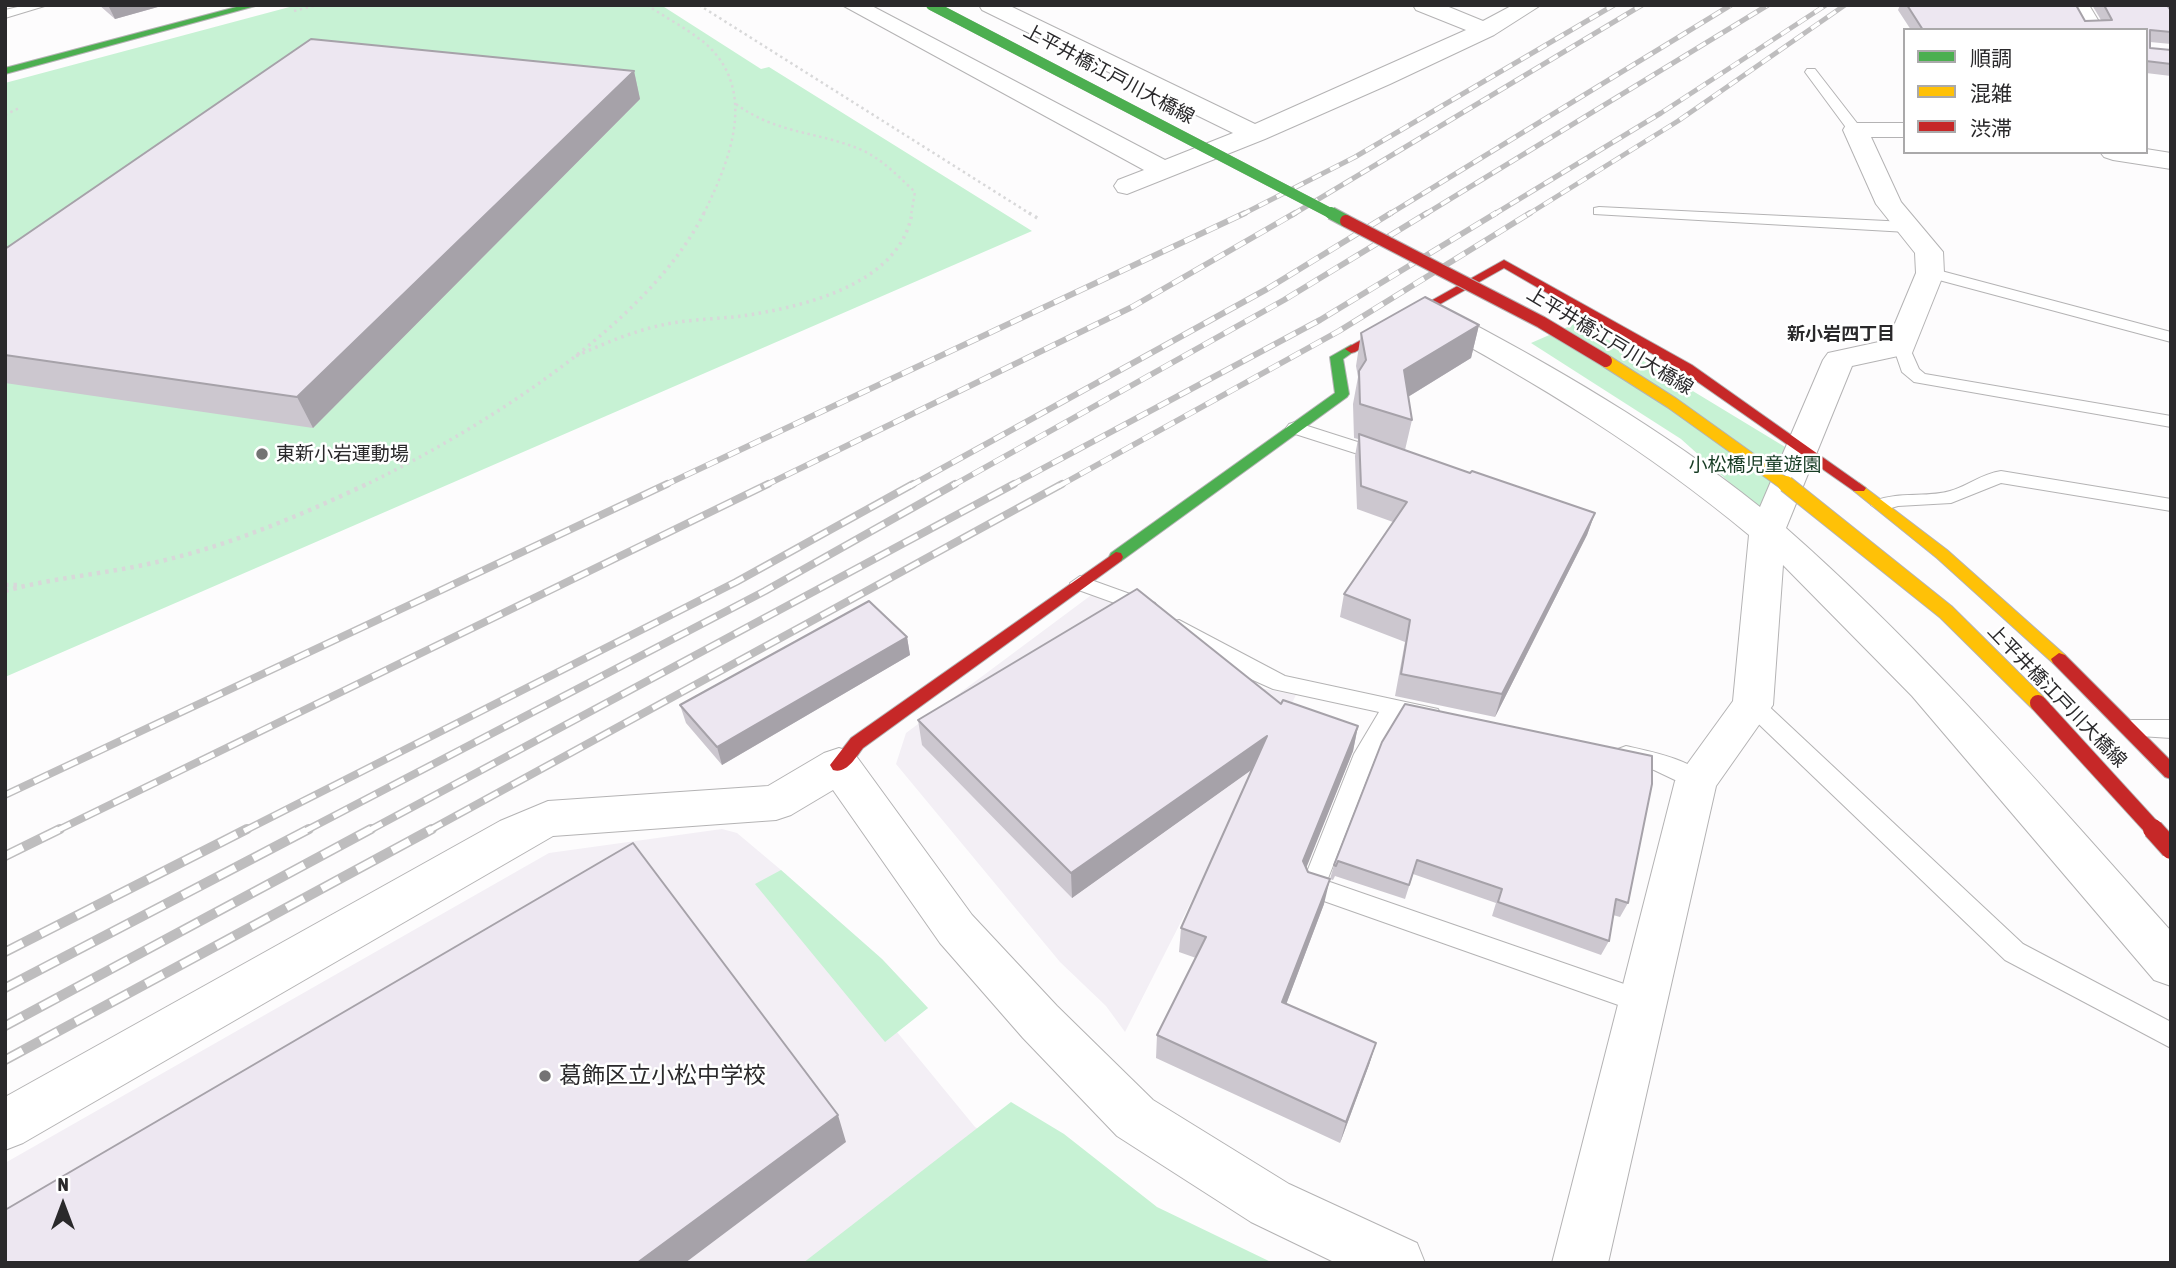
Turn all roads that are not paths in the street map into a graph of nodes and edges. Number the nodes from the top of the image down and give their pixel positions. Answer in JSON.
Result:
{"nodes":[{"id":1,"x":42,"y":5,"type":"edge"},
{"id":2,"x":255,"y":5,"type":"edge"},
{"id":3,"x":853,"y":5,"type":"edge"},
{"id":4,"x":931,"y":5,"type":"edge"},
{"id":5,"x":990,"y":5,"type":"edge"},
{"id":6,"x":1424,"y":5,"type":"edge"},
{"id":7,"x":1530,"y":5,"type":"edge"},
{"id":8,"x":2078,"y":5,"type":"edge"},
{"id":9,"x":5,"y":14,"type":"edge"},
{"id":10,"x":2092,"y":28,"type":"edge"},
{"id":11,"x":1486,"y":30,"type":"junction"},
{"id":12,"x":5,"y":71,"type":"edge"},
{"id":13,"x":1811,"y":72,"type":"dead end"},
{"id":14,"x":1854,"y":130,"type":"junction"},
{"id":15,"x":1903,"y":130,"type":"edge"},
{"id":16,"x":1256,"y":134,"type":"junction"},
{"id":17,"x":2126,"y":154,"type":"edge"},
{"id":18,"x":2171,"y":161,"type":"edge"},
{"id":19,"x":1164,"y":170,"type":"junction"},
{"id":20,"x":1128,"y":186,"type":"dead end"},
{"id":21,"x":1598,"y":211,"type":"dead end"},
{"id":22,"x":1907,"y":227,"type":"junction"},
{"id":23,"x":1930,"y":274,"type":"junction"},
{"id":24,"x":1422,"y":309,"type":"junction"},
{"id":25,"x":2171,"y":337,"type":"edge"},
{"id":26,"x":1900,"y":346,"type":"junction"},
{"id":27,"x":2171,"y":422,"type":"edge"},
{"id":28,"x":1294,"y":428,"type":"junction"},
{"id":29,"x":1805,"y":446,"type":"junction"},
{"id":30,"x":1397,"y":461,"type":"edge"},
{"id":31,"x":1881,"y":505,"type":"junction"},
{"id":32,"x":2171,"y":505,"type":"edge"},
{"id":33,"x":1767,"y":531,"type":"junction"},
{"id":34,"x":1080,"y":583,"type":"junction"},
{"id":35,"x":1753,"y":705,"type":"junction"},
{"id":36,"x":1394,"y":707,"type":"junction"},
{"id":37,"x":1447,"y":718,"type":"edge"},
{"id":38,"x":2132,"y":729,"type":"junction"},
{"id":39,"x":2171,"y":729,"type":"edge"},
{"id":40,"x":1606,"y":751,"type":"edge"},
{"id":41,"x":838,"y":765,"type":"junction"},
{"id":42,"x":2171,"y":772,"type":"edge"},
{"id":43,"x":1696,"y":781,"type":"junction"},
{"id":44,"x":2171,"y":849,"type":"edge"},
{"id":45,"x":2171,"y":965,"type":"edge"},
{"id":46,"x":1641,"y":1001,"type":"junction"},
{"id":47,"x":2171,"y":1036,"type":"edge"},
{"id":48,"x":5,"y":1125,"type":"edge"},
{"id":49,"x":1398,"y":1263,"type":"edge"},
{"id":50,"x":1580,"y":1263,"type":"edge"}],
"edges":[{"from":1,"to":9,"type":"lane"},
{"from":2,"to":12,"type":"street"},
{"from":3,"to":19,"type":"street"},
{"from":4,"to":44,"type":"street","name":"上平井橋江戸川大橋線","bridge":true},
{"from":5,"to":16,"type":"street"},
{"from":6,"to":11,"type":"street"},
{"from":7,"to":11,"type":"street"},
{"from":8,"to":10,"type":"street"},
{"from":11,"to":16,"type":"street"},
{"from":13,"to":14,"type":"lane"},
{"from":14,"to":15,"type":"street"},
{"from":14,"to":22,"type":"street"},
{"from":16,"to":19,"type":"street"},
{"from":17,"to":18,"type":"street"},
{"from":19,"to":20,"type":"street"},
{"from":21,"to":22,"type":"lane"},
{"from":22,"to":23,"type":"street"},
{"from":23,"to":25,"type":"lane"},
{"from":23,"to":26,"type":"street"},
{"from":24,"to":28,"type":"street"},
{"from":24,"to":29,"type":"street"},
{"from":24,"to":33,"type":"street"},
{"from":26,"to":27,"type":"lane"},
{"from":26,"to":29,"type":"street"},
{"from":28,"to":30,"type":"lane"},
{"from":28,"to":34,"type":"street"},
{"from":29,"to":31,"type":"street"},
{"from":29,"to":33,"type":"street"},
{"from":31,"to":32,"type":"lane"},
{"from":31,"to":38,"type":"street"},
{"from":33,"to":35,"type":"street"},
{"from":33,"to":45,"type":"street"},
{"from":34,"to":36,"type":"lane"},
{"from":34,"to":41,"type":"street"},
{"from":35,"to":43,"type":"street"},
{"from":35,"to":47,"type":"lane"},
{"from":36,"to":37,"type":"lane"},
{"from":36,"to":46,"type":"lane"},
{"from":38,"to":39,"type":"lane"},
{"from":38,"to":42,"type":"street"},
{"from":40,"to":43,"type":"lane"},
{"from":41,"to":48,"type":"street"},
{"from":41,"to":49,"type":"street"},
{"from":43,"to":46,"type":"street"},
{"from":46,"to":50,"type":"street"}]}
